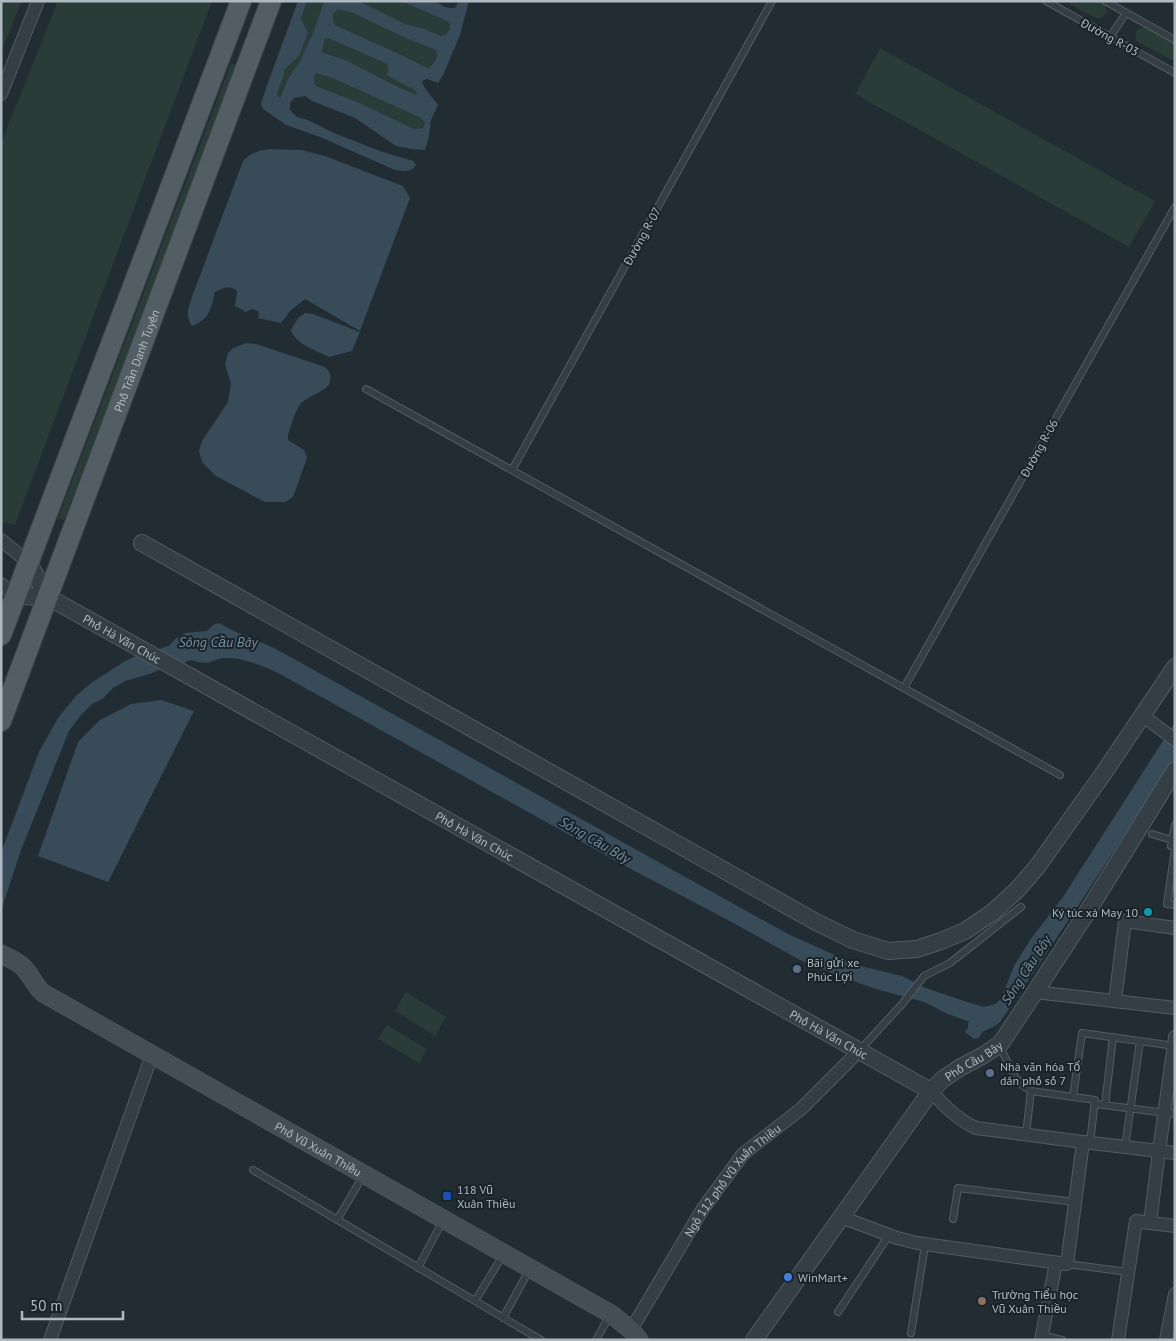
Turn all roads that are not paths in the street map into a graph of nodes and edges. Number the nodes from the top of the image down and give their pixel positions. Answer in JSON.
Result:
{"nodes":[{"id":1,"x":38,"y":1,"type":"edge"},
{"id":2,"x":271,"y":1,"type":"edge"},
{"id":3,"x":772,"y":1,"type":"edge"},
{"id":4,"x":1046,"y":1,"type":"edge"},
{"id":5,"x":1105,"y":1,"type":"edge"},
{"id":6,"x":239,"y":8,"type":"edge"},
{"id":7,"x":1126,"y":13,"type":"junction"},
{"id":8,"x":263,"y":24,"type":"junction"},
{"id":9,"x":1110,"y":37,"type":"junction"},
{"id":10,"x":1175,"y":40,"type":"edge"},
{"id":11,"x":1175,"y":73,"type":"edge"},
{"id":12,"x":1,"y":94,"type":"edge"},
{"id":13,"x":1175,"y":207,"type":"edge"},
{"id":14,"x":366,"y":389,"type":"dead end"},
{"id":15,"x":512,"y":470,"type":"junction"},
{"id":16,"x":1,"y":540,"type":"edge"},
{"id":17,"x":142,"y":543,"type":"dead end"},
{"id":18,"x":28,"y":562,"type":"junction"},
{"id":19,"x":8,"y":590,"type":"edge"},
{"id":20,"x":48,"y":597,"type":"junction"},
{"id":21,"x":1,"y":635,"type":"edge"},
{"id":22,"x":1175,"y":667,"type":"edge"},
{"id":23,"x":904,"y":688,"type":"junction"},
{"id":24,"x":1142,"y":715,"type":"junction"},
{"id":25,"x":1,"y":721,"type":"edge"},
{"id":26,"x":1175,"y":740,"type":"edge"},
{"id":27,"x":1175,"y":770,"type":"edge"},
{"id":28,"x":1060,"y":775,"type":"dead end"},
{"id":29,"x":1175,"y":825,"type":"edge"},
{"id":30,"x":1152,"y":834,"type":"dead end"},
{"id":31,"x":1174,"y":845,"type":"edge"},
{"id":32,"x":1175,"y":905,"type":"edge"},
{"id":33,"x":1021,"y":907,"type":"dead end"},
{"id":34,"x":1175,"y":928,"type":"edge"},
{"id":35,"x":1,"y":954,"type":"edge"},
{"id":36,"x":1036,"y":992,"type":"junction"},
{"id":37,"x":1115,"y":1001,"type":"junction"},
{"id":38,"x":1175,"y":1008,"type":"edge"},
{"id":39,"x":1113,"y":1037,"type":"junction"},
{"id":40,"x":1140,"y":1040,"type":"junction"},
{"id":41,"x":1174,"y":1042,"type":"edge"},
{"id":42,"x":1001,"y":1043,"type":"junction"},
{"id":43,"x":859,"y":1051,"type":"junction"},
{"id":44,"x":152,"y":1055,"type":"junction"},
{"id":45,"x":931,"y":1091,"type":"junction"},
{"id":46,"x":1031,"y":1091,"type":"junction"},
{"id":47,"x":1073,"y":1097,"type":"junction"},
{"id":48,"x":1095,"y":1104,"type":"junction"},
{"id":49,"x":1104,"y":1105,"type":"junction"},
{"id":50,"x":1130,"y":1108,"type":"junction"},
{"id":51,"x":1170,"y":1114,"type":"edge"},
{"id":52,"x":1026,"y":1134,"type":"junction"},
{"id":53,"x":1086,"y":1142,"type":"junction"},
{"id":54,"x":1125,"y":1147,"type":"junction"},
{"id":55,"x":1160,"y":1151,"type":"junction"},
{"id":56,"x":1175,"y":1153,"type":"edge"},
{"id":57,"x":253,"y":1170,"type":"dead end"},
{"id":58,"x":364,"y":1175,"type":"junction"},
{"id":59,"x":1075,"y":1202,"type":"junction"},
{"id":60,"x":841,"y":1217,"type":"junction"},
{"id":61,"x":953,"y":1219,"type":"dead end"},
{"id":62,"x":337,"y":1220,"type":"junction"},
{"id":63,"x":443,"y":1220,"type":"junction"},
{"id":64,"x":1150,"y":1223,"type":"junction"},
{"id":65,"x":1175,"y":1226,"type":"edge"},
{"id":66,"x":889,"y":1235,"type":"junction"},
{"id":67,"x":925,"y":1245,"type":"junction"},
{"id":68,"x":504,"y":1254,"type":"junction"},
{"id":69,"x":1062,"y":1264,"type":"junction"},
{"id":70,"x":418,"y":1268,"type":"junction"},
{"id":71,"x":530,"y":1269,"type":"junction"},
{"id":72,"x":1128,"y":1272,"type":"junction"},
{"id":73,"x":1175,"y":1294,"type":"edge"},
{"id":74,"x":475,"y":1301,"type":"junction"},
{"id":75,"x":838,"y":1312,"type":"dead end"},
{"id":76,"x":611,"y":1314,"type":"junction"},
{"id":77,"x":503,"y":1318,"type":"junction"},
{"id":78,"x":911,"y":1333,"type":"dead end"},
{"id":79,"x":635,"y":1335,"type":"edge"},
{"id":80,"x":1041,"y":1338,"type":"edge"},
{"id":81,"x":50,"y":1340,"type":"edge"},
{"id":82,"x":541,"y":1340,"type":"edge"},
{"id":83,"x":596,"y":1340,"type":"edge"},
{"id":84,"x":754,"y":1340,"type":"edge"},
{"id":85,"x":1062,"y":1340,"type":"edge"},
{"id":86,"x":1118,"y":1340,"type":"edge"},
{"id":87,"x":1166,"y":1340,"type":"edge"}],
"edges":[{"from":1,"to":12,"type":"street"},
{"from":2,"to":8,"type":"main road","name":"Phố Trần Danh Tuyên"},
{"from":3,"to":15,"type":"lane","name":"Đường R-07"},
{"from":4,"to":9,"type":"lane","name":"Đường R-03"},
{"from":5,"to":7,"type":"lane"},
{"from":6,"to":8,"type":"main road"},
{"from":6,"to":18,"type":"main road"},
{"from":7,"to":9,"type":"lane"},
{"from":7,"to":10,"type":"lane"},
{"from":8,"to":20,"type":"main road","name":"Phố Trần Danh Tuyên"},
{"from":9,"to":11,"type":"lane","name":"Đường R-03"},
{"from":13,"to":23,"type":"lane","name":"Đường R-06"},
{"from":14,"to":15,"type":"lane"},
{"from":15,"to":23,"type":"lane"},
{"from":16,"to":18,"type":"street"},
{"from":17,"to":24,"type":"street"},
{"from":18,"to":19,"type":"main road"},
{"from":18,"to":20,"type":"street"},
{"from":19,"to":20,"type":"street","name":"Phố Hà Văn Chúc"},
{"from":19,"to":21,"type":"main road"},
{"from":20,"to":25,"type":"main road","name":"Phố Trần Danh Tuyên"},
{"from":20,"to":43,"type":"street","name":"Phố Hà Văn Chúc"},
{"from":22,"to":24,"type":"street"},
{"from":23,"to":28,"type":"lane"},
{"from":24,"to":26,"type":"street"},
{"from":27,"to":36,"type":"street","name":"Phố Cầu Bây"},
{"from":29,"to":31,"type":"lane"},
{"from":30,"to":31,"type":"lane"},
{"from":31,"to":32,"type":"lane"},
{"from":33,"to":43,"type":"lane"},
{"from":34,"to":37,"type":"street"},
{"from":35,"to":44,"type":"main road","name":"Phố Vũ Xuân Thiều"},
{"from":36,"to":37,"type":"street"},
{"from":36,"to":42,"type":"street","name":"Phố Cầu Bây"},
{"from":37,"to":38,"type":"street"},
{"from":39,"to":40,"type":"lane"},
{"from":39,"to":47,"type":"lane"},
{"from":39,"to":49,"type":"lane"},
{"from":40,"to":41,"type":"lane"},
{"from":40,"to":50,"type":"lane"},
{"from":41,"to":51,"type":"street"},
{"from":42,"to":45,"type":"street","name":"Phố Cầu Bây"},
{"from":42,"to":46,"type":"lane"},
{"from":43,"to":45,"type":"street","name":"Phố Hà Văn Chúc"},
{"from":43,"to":79,"type":"street","name":"Ngõ 112 phố Vũ Xuân Thiều"},
{"from":44,"to":58,"type":"main road","name":"Phố Vũ Xuân Thiều"},
{"from":44,"to":81,"type":"street"},
{"from":45,"to":52,"type":"street"},
{"from":45,"to":60,"type":"street","name":"Phố Cầu Bây"},
{"from":46,"to":47,"type":"lane"},
{"from":46,"to":52,"type":"lane"},
{"from":47,"to":48,"type":"lane"},
{"from":48,"to":49,"type":"lane"},
{"from":48,"to":53,"type":"lane"},
{"from":49,"to":50,"type":"lane"},
{"from":50,"to":51,"type":"lane"},
{"from":50,"to":54,"type":"lane"},
{"from":51,"to":55,"type":"street"},
{"from":52,"to":53,"type":"street"},
{"from":53,"to":54,"type":"street"},
{"from":53,"to":59,"type":"street"},
{"from":54,"to":55,"type":"street"},
{"from":55,"to":56,"type":"street"},
{"from":55,"to":64,"type":"street"},
{"from":57,"to":62,"type":"lane"},
{"from":58,"to":62,"type":"lane"},
{"from":58,"to":63,"type":"main road","name":"Phố Vũ Xuân Thiều"},
{"from":59,"to":61,"type":"lane"},
{"from":59,"to":69,"type":"street"},
{"from":60,"to":66,"type":"street"},
{"from":60,"to":84,"type":"street","name":"Phố Cầu Bây"},
{"from":62,"to":70,"type":"lane"},
{"from":63,"to":68,"type":"main road","name":"Phố Vũ Xuân Thiều"},
{"from":63,"to":70,"type":"lane"},
{"from":64,"to":65,"type":"street"},
{"from":64,"to":72,"type":"street"},
{"from":66,"to":67,"type":"street"},
{"from":66,"to":75,"type":"lane"},
{"from":67,"to":69,"type":"street"},
{"from":67,"to":78,"type":"lane"},
{"from":68,"to":71,"type":"main road","name":"Phố Vũ Xuân Thiều"},
{"from":68,"to":74,"type":"lane"},
{"from":69,"to":72,"type":"lane"},
{"from":69,"to":80,"type":"street"},
{"from":70,"to":74,"type":"lane"},
{"from":71,"to":76,"type":"main road","name":"Phố Vũ Xuân Thiều"},
{"from":71,"to":77,"type":"lane"},
{"from":72,"to":86,"type":"street"},
{"from":73,"to":87,"type":"street"},
{"from":74,"to":77,"type":"lane"},
{"from":76,"to":79,"type":"main road","name":"Phố Vũ Xuân Thiều"},
{"from":76,"to":83,"type":"lane"},
{"from":77,"to":82,"type":"lane"},
{"from":80,"to":85,"type":"lane"}]}
